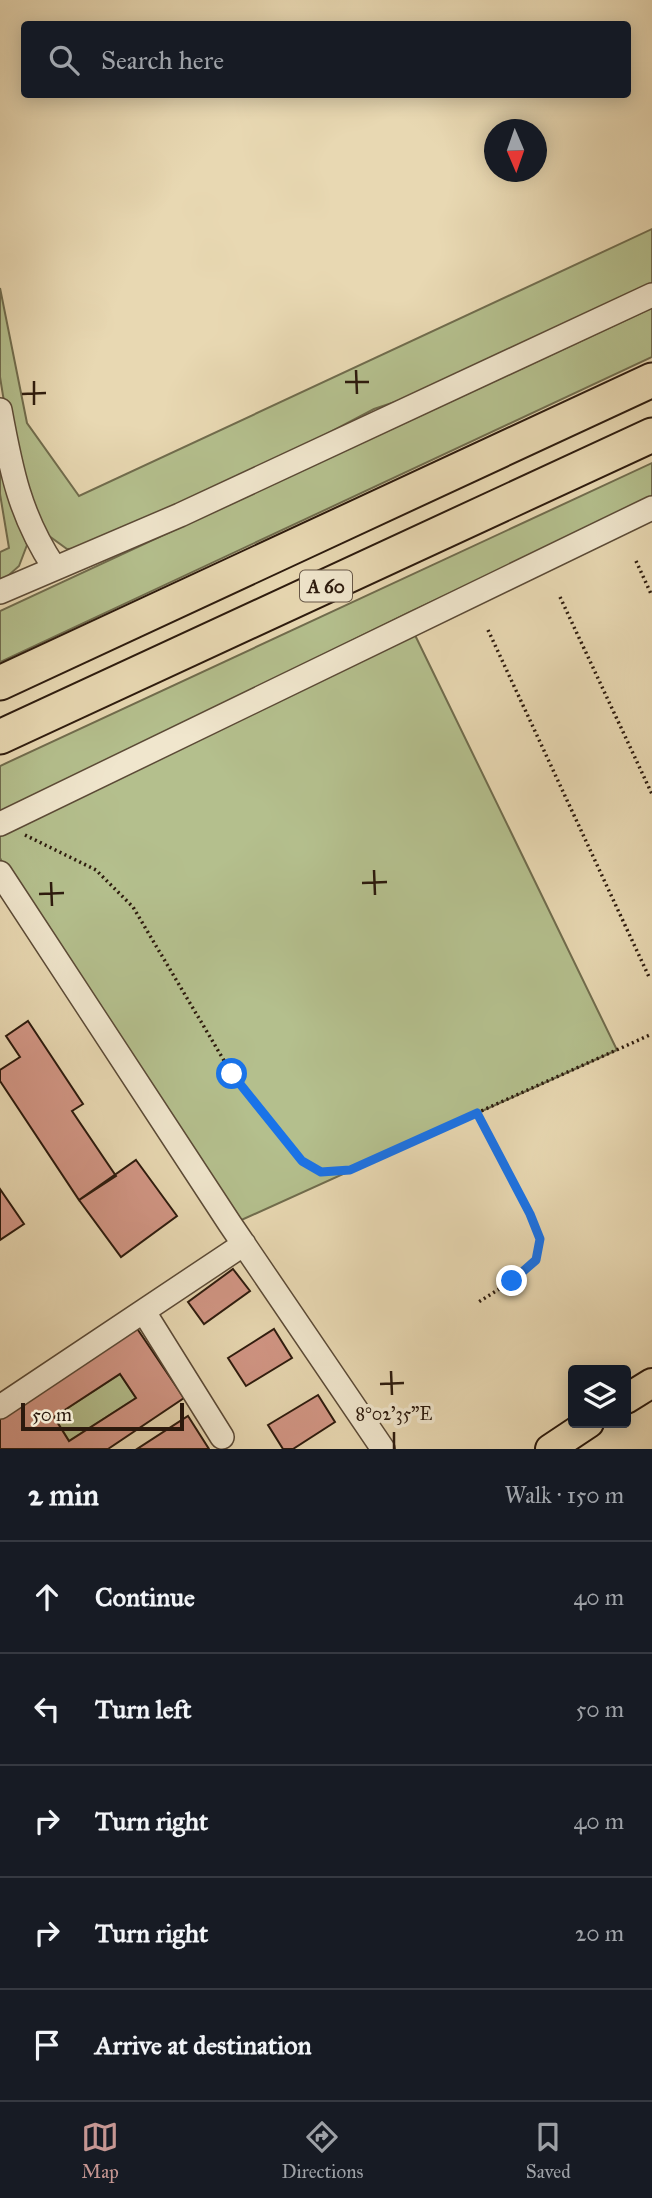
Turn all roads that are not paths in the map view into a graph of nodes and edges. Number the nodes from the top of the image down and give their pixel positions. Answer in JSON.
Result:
{"nodes":[{"id":1,"x":652,"y":295,"type":"edge"},
{"id":2,"x":652,"y":380,"type":"edge"},
{"id":3,"x":0,"y":410,"type":"edge"},
{"id":4,"x":652,"y":435,"type":"edge"},
{"id":5,"x":652,"y":508,"type":"edge"},
{"id":6,"x":54,"y":567,"type":"junction"},
{"id":7,"x":0,"y":592,"type":"edge"},
{"id":8,"x":0,"y":683,"type":"edge"},
{"id":9,"x":0,"y":737,"type":"edge"},
{"id":10,"x":1,"y":823,"type":"edge"},
{"id":11,"x":0,"y":873,"type":"edge"},
{"id":12,"x":244,"y":1244,"type":"junction"},
{"id":13,"x":144,"y":1312,"type":"junction"},
{"id":14,"x":652,"y":1383,"type":"edge"},
{"id":15,"x":631,"y":1396,"type":"edge"},
{"id":16,"x":0,"y":1407,"type":"edge"},
{"id":17,"x":582,"y":1428,"type":"edge"},
{"id":18,"x":222,"y":1437,"type":"dead end"},
{"id":19,"x":383,"y":1449,"type":"edge"},
{"id":20,"x":550,"y":1449,"type":"edge"}],
"edges":[{"from":1,"to":6,"type":"lane"},
{"from":2,"to":8,"type":"highway","number":"A 60"},
{"from":3,"to":6,"type":"lane"},
{"from":4,"to":9,"type":"highway","number":"A 60"},
{"from":5,"to":10,"type":"lane"},
{"from":6,"to":7,"type":"lane"},
{"from":11,"to":12,"type":"lane"},
{"from":12,"to":13,"type":"lane"},
{"from":12,"to":19,"type":"lane"},
{"from":13,"to":16,"type":"lane"},
{"from":13,"to":18,"type":"lane"},
{"from":14,"to":15,"type":"main road"},
{"from":17,"to":20,"type":"main road"}]}
